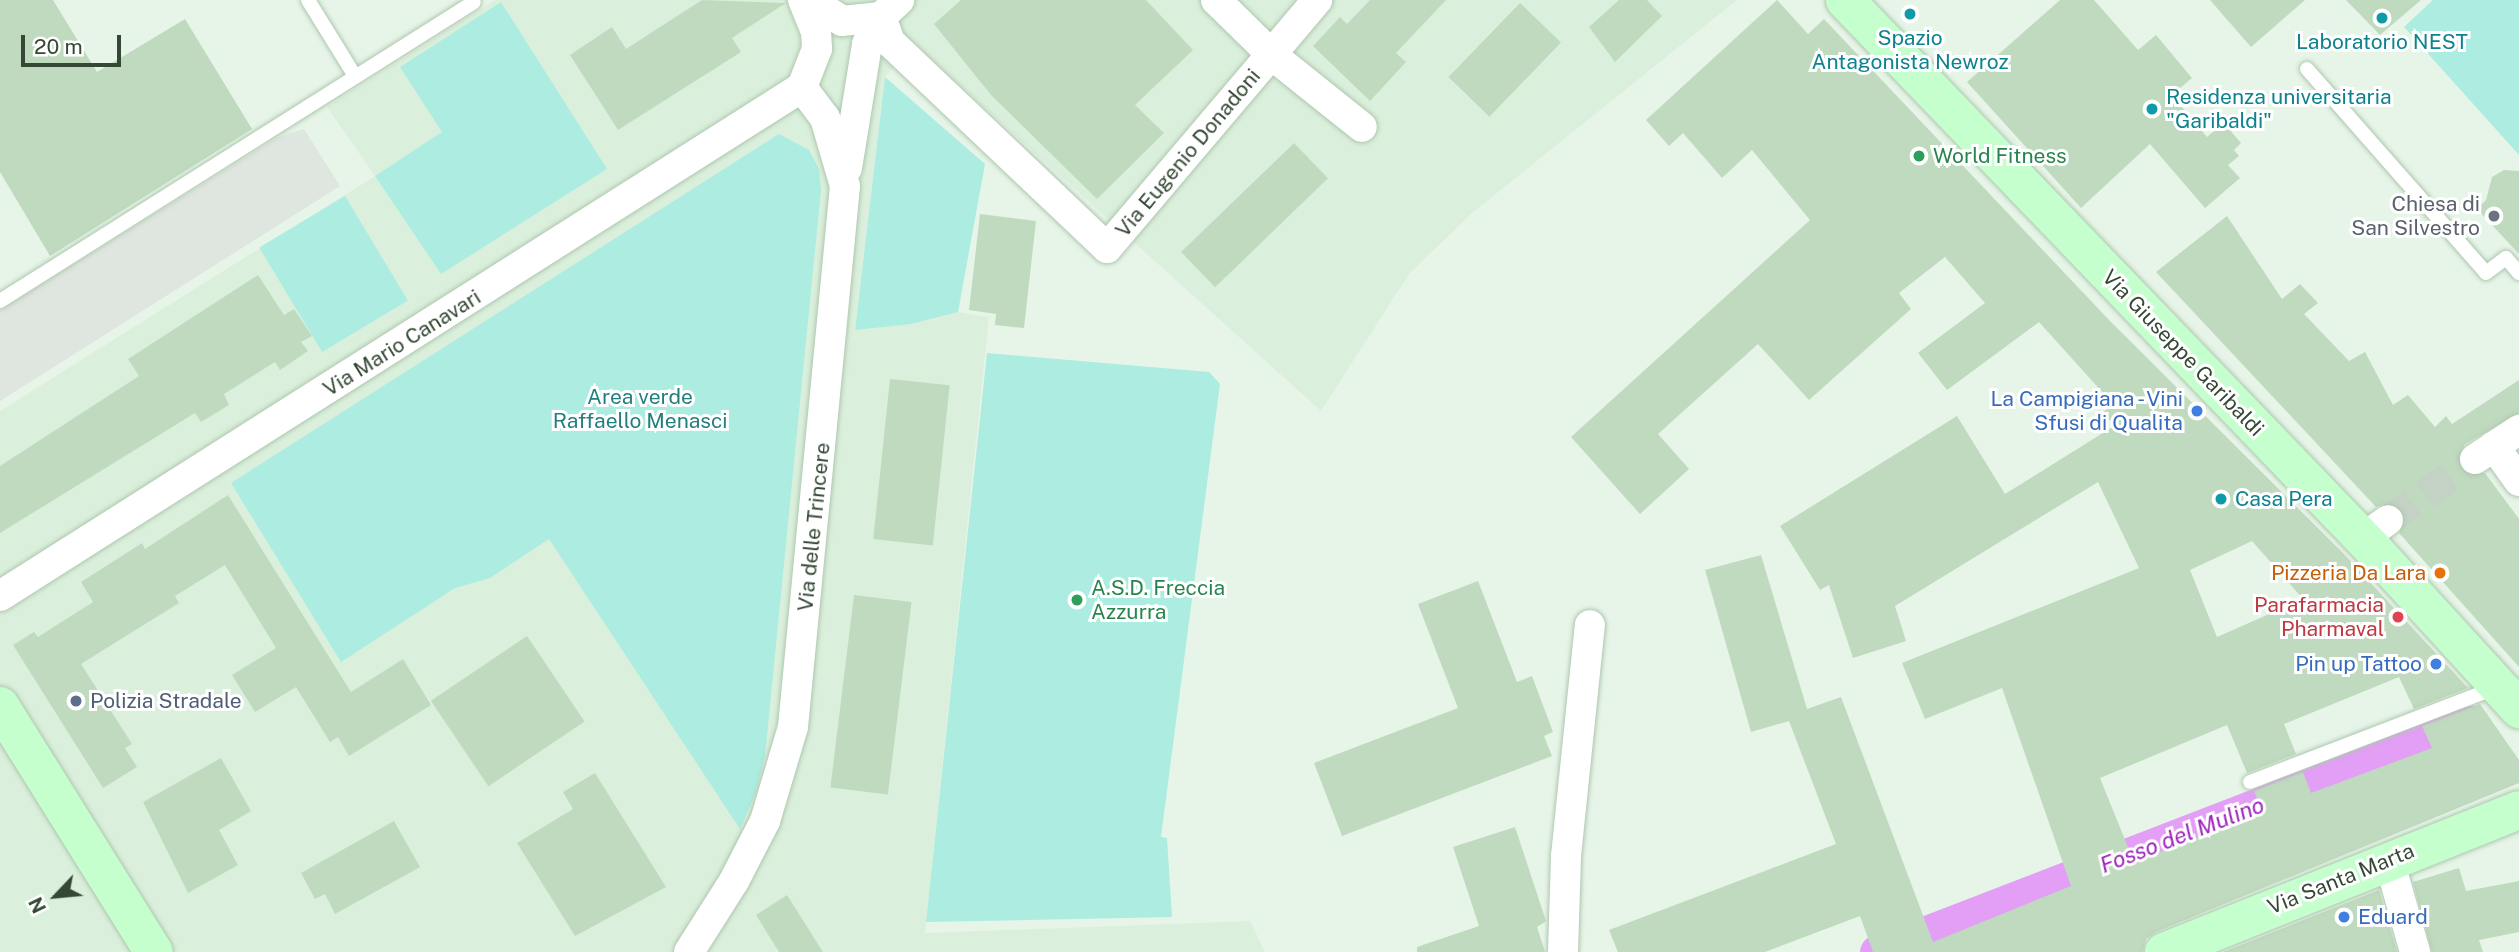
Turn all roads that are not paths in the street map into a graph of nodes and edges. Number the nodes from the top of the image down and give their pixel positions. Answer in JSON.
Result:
{"nodes":[{"id":1,"x":803,"y":0,"type":"edge"},
{"id":2,"x":810,"y":0,"type":"edge"},
{"id":3,"x":1216,"y":0,"type":"edge"},
{"id":4,"x":1317,"y":0,"type":"edge"},
{"id":5,"x":1845,"y":0,"type":"edge"},
{"id":6,"x":474,"y":2,"type":"dead end"},
{"id":7,"x":314,"y":3,"type":"edge"},
{"id":8,"x":890,"y":8,"type":"edge"},
{"id":9,"x":1272,"y":55,"type":"junction"},
{"id":10,"x":2307,"y":69,"type":"dead end"},
{"id":11,"x":355,"y":76,"type":"junction"},
{"id":12,"x":802,"y":87,"type":"junction"},
{"id":13,"x":1362,"y":127,"type":"dead end"},
{"id":14,"x":845,"y":186,"type":"junction"},
{"id":15,"x":2519,"y":273,"type":"edge"},
{"id":16,"x":0,"y":301,"type":"edge"},
{"id":17,"x":2496,"y":445,"type":"edge"},
{"id":18,"x":2519,"y":481,"type":"edge"},
{"id":19,"x":0,"y":597,"type":"edge"},
{"id":20,"x":1590,"y":625,"type":"dead end"},
{"id":21,"x":2509,"y":698,"type":"edge"},
{"id":22,"x":0,"y":706,"type":"edge"},
{"id":23,"x":2250,"y":782,"type":"dead end"},
{"id":24,"x":2519,"y":810,"type":"edge"},
{"id":25,"x":2389,"y":860,"type":"junction"},
{"id":26,"x":155,"y":952,"type":"edge"},
{"id":27,"x":688,"y":952,"type":"edge"},
{"id":28,"x":1563,"y":952,"type":"edge"},
{"id":29,"x":2164,"y":952,"type":"edge"},
{"id":30,"x":2414,"y":952,"type":"edge"}],
"edges":[{"from":1,"to":12,"type":"street"},
{"from":2,"to":8,"type":"street"},
{"from":3,"to":9,"type":"street"},
{"from":4,"to":9,"type":"street","name":"Via Eugenio Donadoni"},
{"from":5,"to":21,"type":"street","name":"Via Giuseppe Garibaldi"},
{"from":6,"to":11,"type":"lane"},
{"from":7,"to":11,"type":"lane"},
{"from":8,"to":9,"type":"street","name":"Via Eugenio Donadoni"},
{"from":8,"to":14,"type":"street"},
{"from":9,"to":13,"type":"street"},
{"from":10,"to":15,"type":"lane"},
{"from":11,"to":16,"type":"lane"},
{"from":12,"to":14,"type":"street","name":"Via delle Trincere"},
{"from":12,"to":19,"type":"street","name":"Via Mario Canavari"},
{"from":14,"to":27,"type":"street","name":"Via delle Trincere"},
{"from":17,"to":18,"type":"street"},
{"from":20,"to":28,"type":"street"},
{"from":21,"to":23,"type":"lane"},
{"from":22,"to":26,"type":"street"},
{"from":24,"to":25,"type":"street","name":"Via Santa Marta"},
{"from":25,"to":29,"type":"street","name":"Via Santa Marta"},
{"from":25,"to":30,"type":"street"}]}
